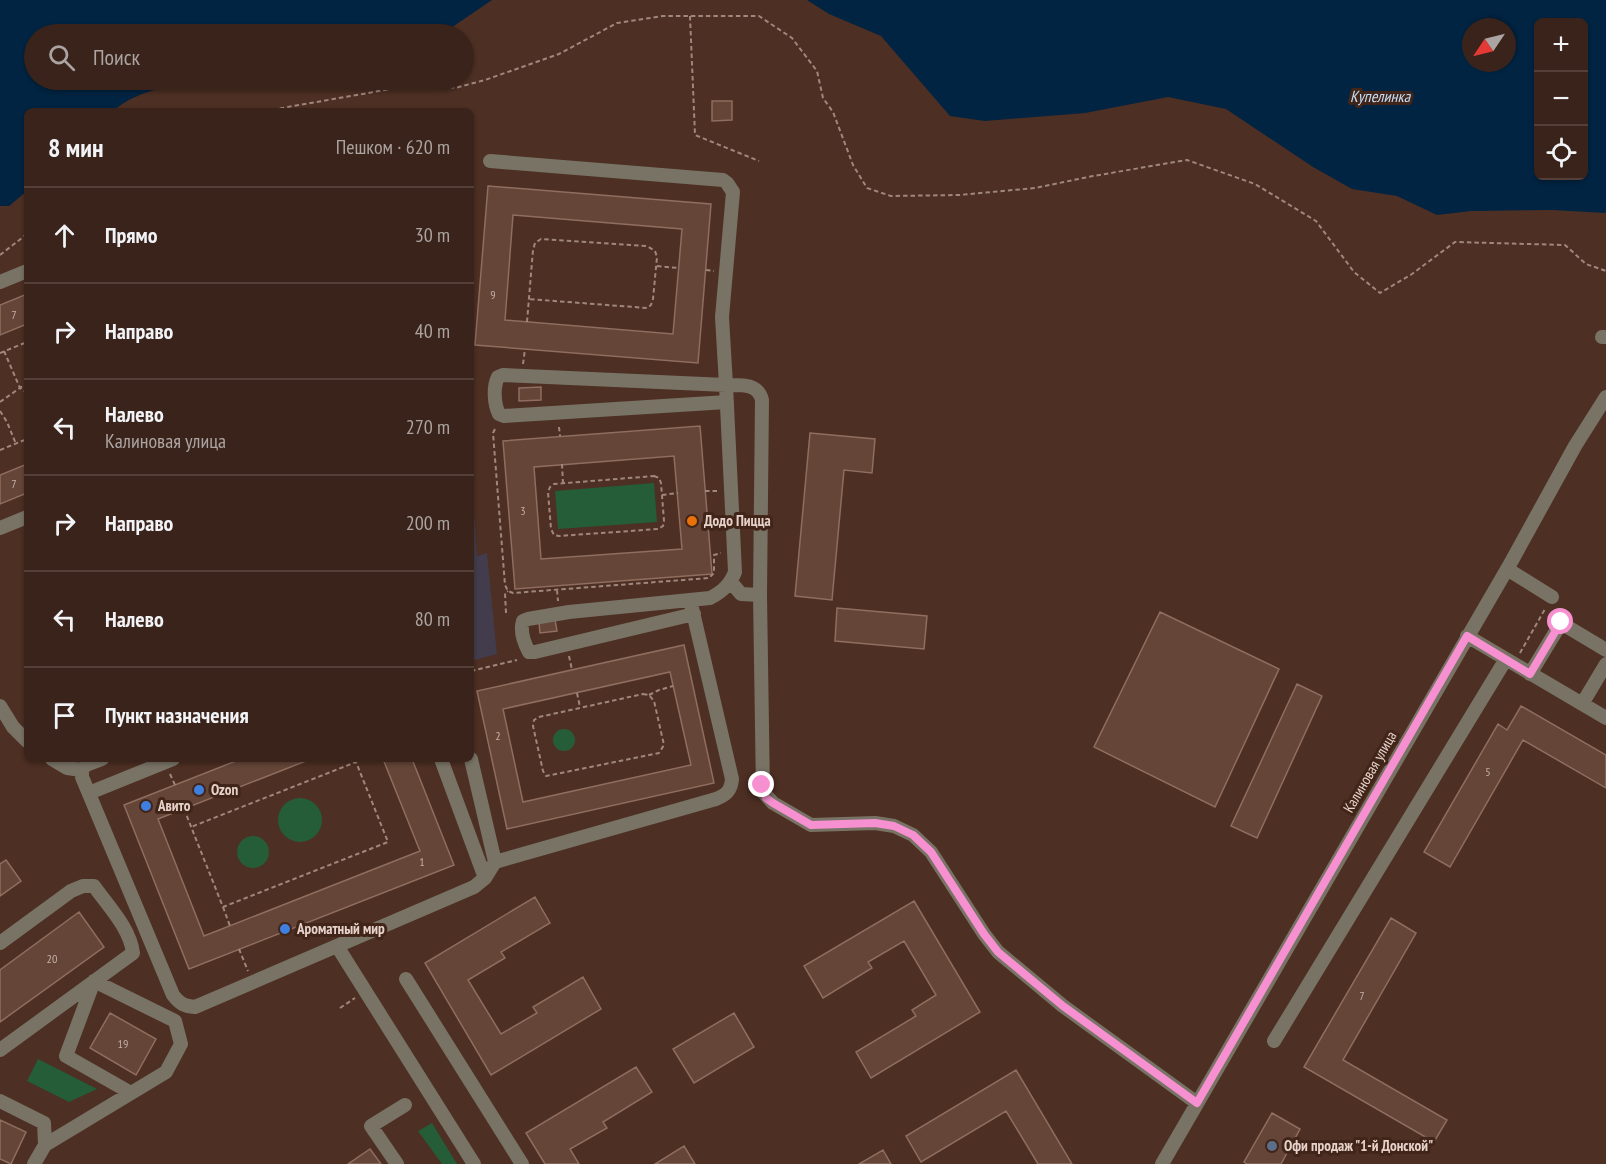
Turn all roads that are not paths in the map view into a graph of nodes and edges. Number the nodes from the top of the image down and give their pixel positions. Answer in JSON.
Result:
{"nodes":[{"id":1,"x":490,"y":161,"type":"dead end"},
{"id":2,"x":24,"y":272,"type":"edge"},
{"id":3,"x":0,"y":282,"type":"edge"},
{"id":4,"x":726,"y":385,"type":"junction"},
{"id":5,"x":1606,"y":397,"type":"edge"},
{"id":6,"x":727,"y":402,"type":"junction"},
{"id":7,"x":24,"y":518,"type":"edge"},
{"id":8,"x":0,"y":528,"type":"edge"},
{"id":9,"x":1507,"y":569,"type":"junction"},
{"id":10,"x":731,"y":582,"type":"junction"},
{"id":11,"x":760,"y":595,"type":"junction"},
{"id":12,"x":1552,"y":597,"type":"road end"},
{"id":13,"x":690,"y":600,"type":"junction"},
{"id":14,"x":694,"y":614,"type":"junction"},
{"id":15,"x":1467,"y":636,"type":"junction"},
{"id":16,"x":1606,"y":650,"type":"edge"},
{"id":17,"x":1506,"y":659,"type":"junction"},
{"id":18,"x":1606,"y":664,"type":"edge"},
{"id":19,"x":1530,"y":674,"type":"junction"},
{"id":20,"x":1582,"y":704,"type":"junction"},
{"id":21,"x":0,"y":706,"type":"edge"},
{"id":22,"x":1606,"y":718,"type":"edge"},
{"id":23,"x":24,"y":738,"type":"edge"},
{"id":24,"x":57,"y":762,"type":"edge"},
{"id":25,"x":94,"y":762,"type":"edge"},
{"id":26,"x":442,"y":762,"type":"edge"},
{"id":27,"x":472,"y":762,"type":"edge"},
{"id":28,"x":170,"y":763,"type":"edge"},
{"id":29,"x":82,"y":770,"type":"junction"},
{"id":30,"x":89,"y":793,"type":"junction"},
{"id":31,"x":495,"y":862,"type":"junction"},
{"id":32,"x":485,"y":878,"type":"junction"},
{"id":33,"x":0,"y":943,"type":"edge"},
{"id":34,"x":337,"y":946,"type":"junction"},
{"id":35,"x":406,"y":979,"type":"dead end"},
{"id":36,"x":94,"y":981,"type":"junction"},
{"id":37,"x":185,"y":1006,"type":"junction"},
{"id":38,"x":175,"y":1021,"type":"junction"},
{"id":39,"x":1274,"y":1041,"type":"dead end"},
{"id":40,"x":0,"y":1050,"type":"edge"},
{"id":41,"x":131,"y":1093,"type":"junction"},
{"id":42,"x":0,"y":1101,"type":"edge"},
{"id":43,"x":1197,"y":1103,"type":"junction"},
{"id":44,"x":405,"y":1105,"type":"dead end"},
{"id":45,"x":45,"y":1145,"type":"junction"},
{"id":46,"x":34,"y":1164,"type":"edge"},
{"id":47,"x":397,"y":1164,"type":"edge"},
{"id":48,"x":474,"y":1164,"type":"edge"},
{"id":49,"x":522,"y":1164,"type":"edge"},
{"id":50,"x":1162,"y":1164,"type":"edge"}],
"edges":[{"from":1,"to":4,"type":"street"},
{"from":2,"to":3,"type":"street"},
{"from":4,"to":6,"type":"street"},
{"from":4,"to":6,"type":"street"},
{"from":4,"to":11,"type":"street"},
{"from":5,"to":9,"type":"street","name":"Калиновая улица"},
{"from":6,"to":10,"type":"street"},
{"from":7,"to":8,"type":"street"},
{"from":9,"to":12,"type":"street"},
{"from":9,"to":15,"type":"street","name":"Калиновая улица"},
{"from":10,"to":11,"type":"street"},
{"from":10,"to":13,"type":"street"},
{"from":11,"to":43,"type":"street"},
{"from":13,"to":14,"type":"street"},
{"from":13,"to":14,"type":"street"},
{"from":14,"to":31,"type":"street"},
{"from":15,"to":17,"type":"street"},
{"from":15,"to":43,"type":"street","name":"Калиновая улица"},
{"from":16,"to":19,"type":"street"},
{"from":17,"to":19,"type":"street"},
{"from":17,"to":39,"type":"street"},
{"from":18,"to":20,"type":"street"},
{"from":19,"to":20,"type":"street"},
{"from":20,"to":22,"type":"street"},
{"from":21,"to":23,"type":"street"},
{"from":24,"to":29,"type":"street"},
{"from":25,"to":29,"type":"street"},
{"from":26,"to":32,"type":"street"},
{"from":27,"to":31,"type":"street"},
{"from":28,"to":30,"type":"street"},
{"from":29,"to":30,"type":"street"},
{"from":30,"to":37,"type":"street"},
{"from":31,"to":32,"type":"street"},
{"from":32,"to":34,"type":"street"},
{"from":33,"to":36,"type":"street"},
{"from":34,"to":37,"type":"street"},
{"from":34,"to":48,"type":"street"},
{"from":35,"to":49,"type":"street"},
{"from":36,"to":38,"type":"street"},
{"from":36,"to":40,"type":"street"},
{"from":36,"to":41,"type":"street"},
{"from":37,"to":38,"type":"street"},
{"from":38,"to":41,"type":"street"},
{"from":41,"to":45,"type":"street"},
{"from":42,"to":45,"type":"street"},
{"from":43,"to":50,"type":"street","name":"Калиновая улица"},
{"from":44,"to":47,"type":"street"},
{"from":45,"to":46,"type":"street"}]}
